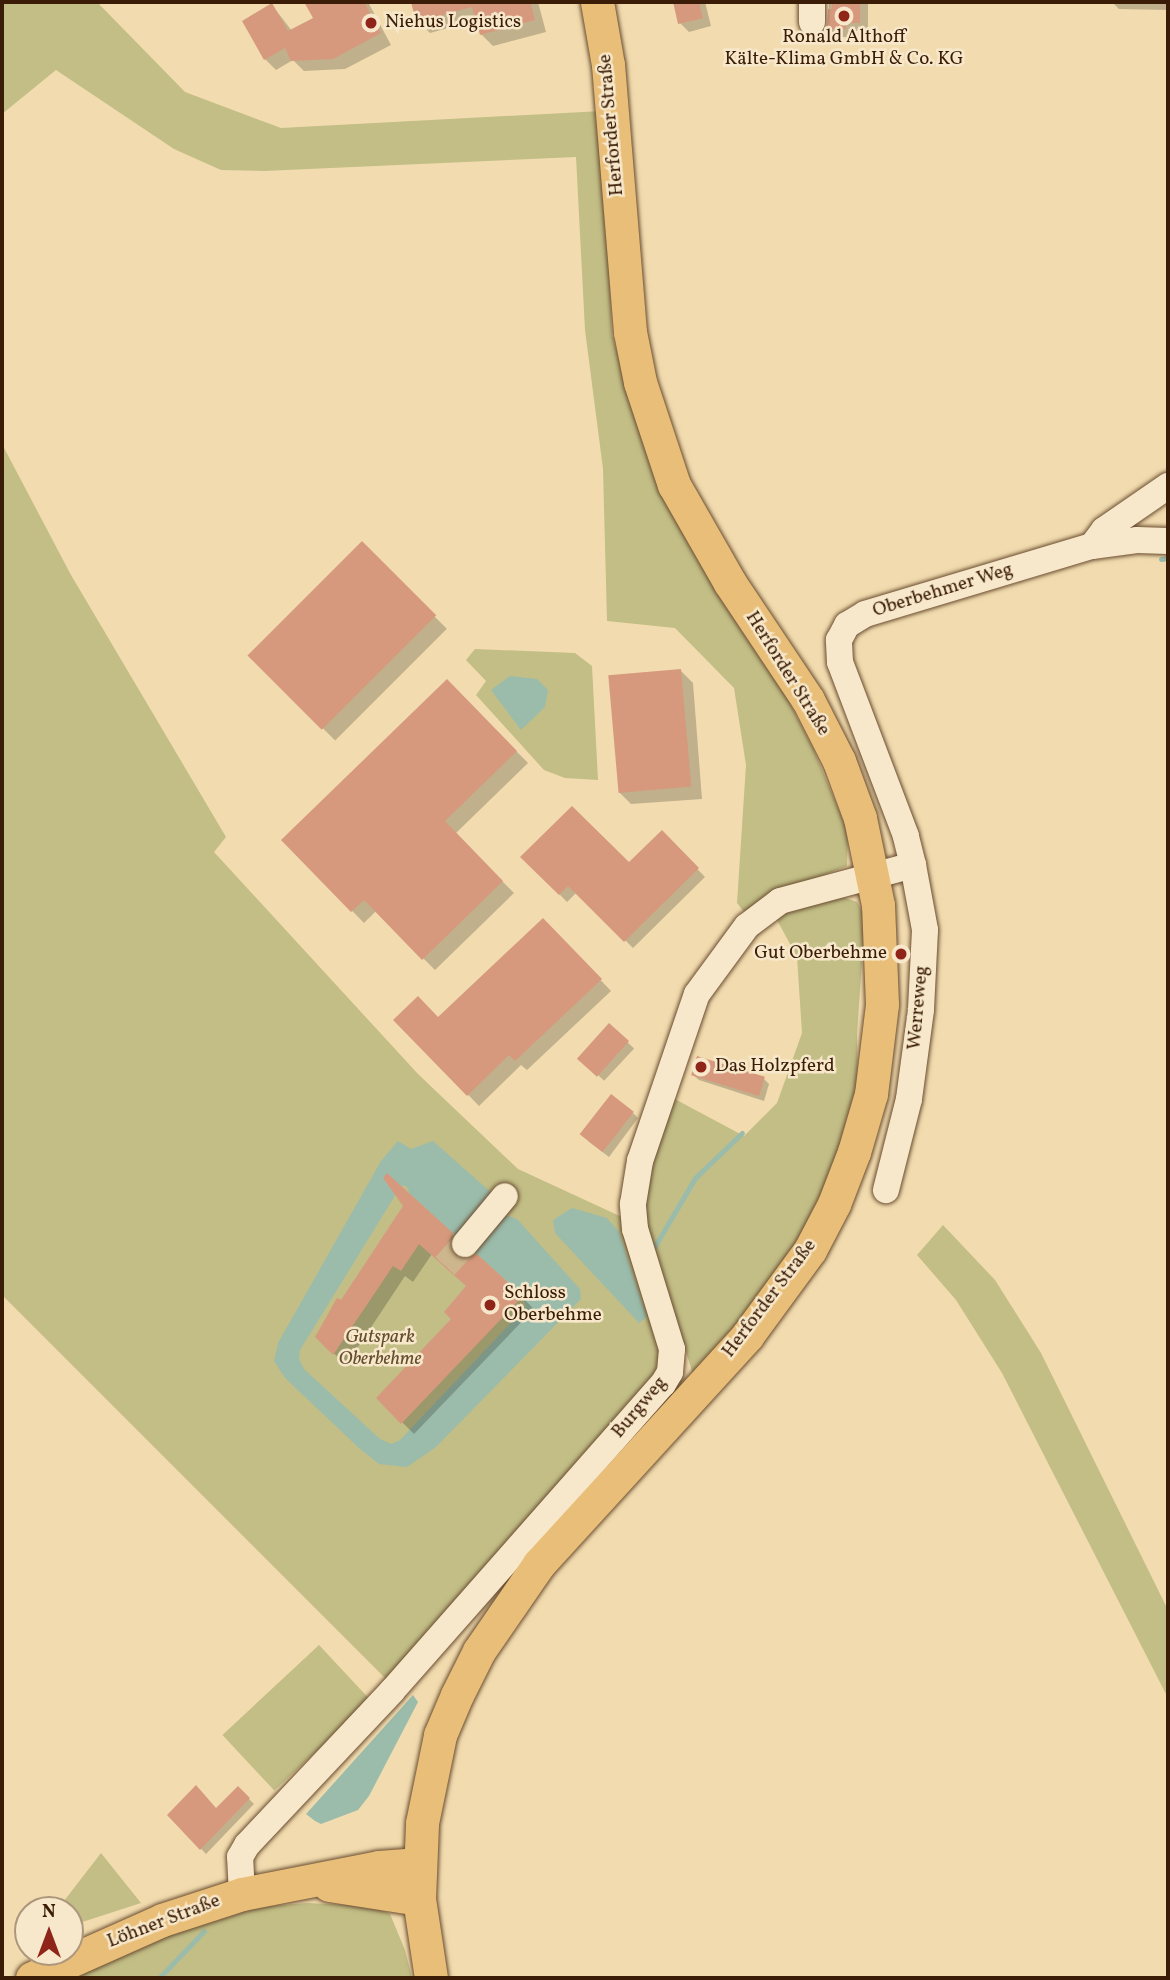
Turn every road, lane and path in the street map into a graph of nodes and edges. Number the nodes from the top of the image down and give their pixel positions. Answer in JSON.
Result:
{"nodes":[{"id":1,"x":597,"y":2,"type":"edge"},
{"id":2,"x":1168,"y":486,"type":"edge"},
{"id":3,"x":1168,"y":541,"type":"edge"},
{"id":4,"x":1092,"y":546,"type":"junction"},
{"id":5,"x":912,"y":866,"type":"junction"},
{"id":6,"x":873,"y":876,"type":"junction"},
{"id":7,"x":886,"y":1189,"type":"dead end"},
{"id":8,"x":505,"y":1196,"type":"dead end"},
{"id":9,"x":465,"y":1244,"type":"tunnel mouth"},
{"id":10,"x":419,"y":1864,"type":"junction"},
{"id":11,"x":302,"y":1883,"type":"junction"},
{"id":12,"x":241,"y":1886,"type":"junction"},
{"id":13,"x":419,"y":1899,"type":"junction"},
{"id":14,"x":32,"y":1978,"type":"edge"},
{"id":15,"x":430,"y":1978,"type":"edge"}],
"edges":[{"from":1,"to":6,"type":"main road","name":"Herforder Straße"},
{"from":2,"to":4,"type":"street"},
{"from":3,"to":4,"type":"street","name":"Oberbehmer Weg"},
{"from":4,"to":5,"type":"street","name":"Oberbehmer Weg"},
{"from":5,"to":6,"type":"street"},
{"from":5,"to":7,"type":"street","name":"Werreweg"},
{"from":6,"to":10,"type":"main road","name":"Herforder Straße"},
{"from":6,"to":12,"type":"street","name":"Burgweg"},
{"from":8,"to":9,"type":"street"},
{"from":10,"to":11,"type":"main road","name":"Löhner Straße"},
{"from":10,"to":13,"type":"main road","name":"Herforder Straße"},
{"from":11,"to":12,"type":"main road","name":"Löhner Straße"},
{"from":11,"to":13,"type":"main road","name":"Löhner Straße"},
{"from":12,"to":14,"type":"main road","name":"Löhner Straße"},
{"from":13,"to":15,"type":"main road","name":"Herforder Straße"}]}
